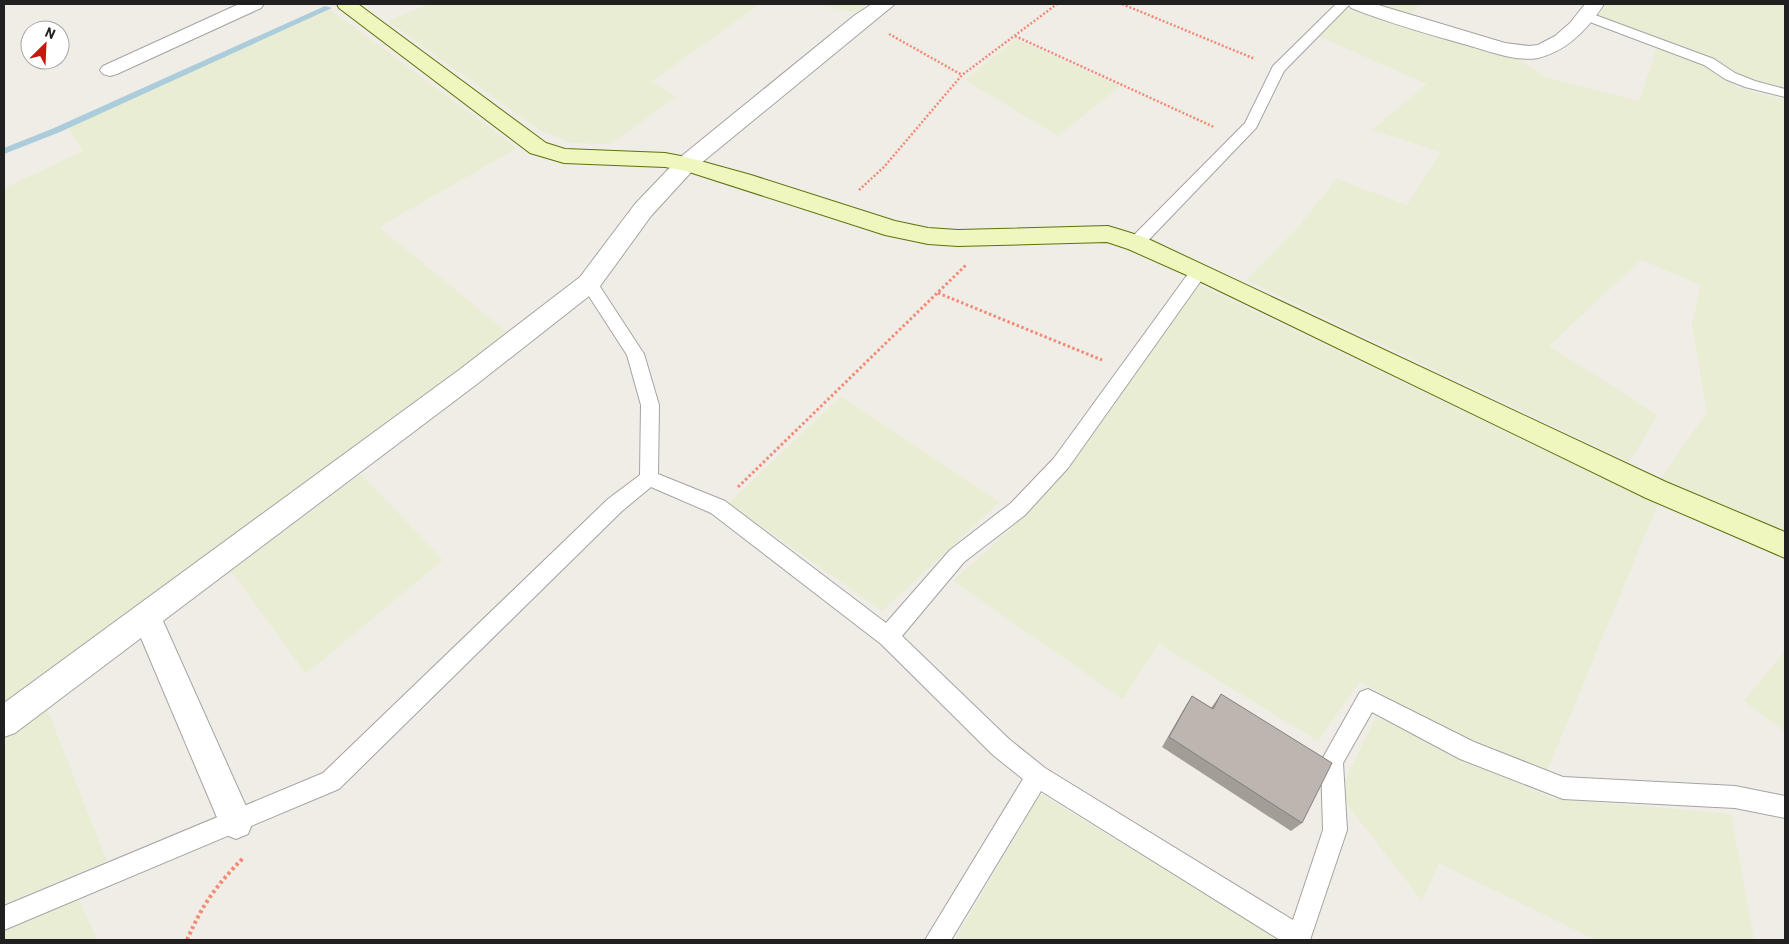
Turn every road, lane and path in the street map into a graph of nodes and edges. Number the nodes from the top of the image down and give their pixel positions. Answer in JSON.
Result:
{"nodes":[{"id":1,"x":254,"y":4,"type":"edge"},
{"id":2,"x":346,"y":4,"type":"edge"},
{"id":3,"x":884,"y":4,"type":"edge"},
{"id":4,"x":1057,"y":4,"type":"edge"},
{"id":5,"x":1122,"y":4,"type":"edge"},
{"id":6,"x":1343,"y":4,"type":"edge"},
{"id":7,"x":1358,"y":4,"type":"edge"},
{"id":8,"x":1591,"y":10,"type":"edge"},
{"id":9,"x":862,"y":19,"type":"junction"},
{"id":10,"x":1014,"y":36,"type":"junction"},
{"id":11,"x":1278,"y":69,"type":"junction"},
{"id":12,"x":110,"y":70,"type":"dead end"},
{"id":13,"x":962,"y":75,"type":"junction"},
{"id":14,"x":1785,"y":93,"type":"edge"},
{"id":15,"x":1239,"y":138,"type":"junction"},
{"id":16,"x":686,"y":164,"type":"junction"},
{"id":17,"x":837,"y":210,"type":"junction"},
{"id":18,"x":996,"y":236,"type":"junction"},
{"id":19,"x":1136,"y":243,"type":"junction"},
{"id":20,"x":1199,"y":271,"type":"junction"},
{"id":21,"x":589,"y":283,"type":"junction"},
{"id":22,"x":938,"y":293,"type":"junction"},
{"id":23,"x":1128,"y":371,"type":"junction"},
{"id":24,"x":649,"y":478,"type":"junction"},
{"id":25,"x":718,"y":507,"type":"junction"},
{"id":26,"x":1785,"y":545,"type":"edge"},
{"id":27,"x":146,"y":616,"type":"junction"},
{"id":28,"x":888,"y":637,"type":"junction"},
{"id":29,"x":4,"y":722,"type":"edge"},
{"id":30,"x":1037,"y":776,"type":"junction"},
{"id":31,"x":1785,"y":807,"type":"edge"},
{"id":32,"x":236,"y":822,"type":"junction"},
{"id":33,"x":248,"y":853,"type":"dead end"},
{"id":34,"x":4,"y":918,"type":"edge"},
{"id":35,"x":1299,"y":939,"type":"edge"},
{"id":36,"x":187,"y":940,"type":"edge"},
{"id":37,"x":937,"y":940,"type":"edge"}],
"edges":[{"from":1,"to":12,"type":"street"},
{"from":2,"to":16,"type":"street"},
{"from":3,"to":9,"type":"street"},
{"from":4,"to":10,"type":"path"},
{"from":5,"to":11,"type":"path"},
{"from":6,"to":11,"type":"lane"},
{"from":7,"to":8,"type":"street"},
{"from":8,"to":14,"type":"lane"},
{"from":9,"to":13,"type":"path"},
{"from":9,"to":16,"type":"street"},
{"from":10,"to":13,"type":"path"},
{"from":10,"to":15,"type":"path"},
{"from":11,"to":15,"type":"lane"},
{"from":13,"to":17,"type":"path"},
{"from":15,"to":19,"type":"lane"},
{"from":16,"to":17,"type":"street"},
{"from":16,"to":21,"type":"street"},
{"from":17,"to":18,"type":"street"},
{"from":18,"to":19,"type":"street"},
{"from":18,"to":22,"type":"path"},
{"from":19,"to":20,"type":"street"},
{"from":20,"to":23,"type":"lane"},
{"from":20,"to":26,"type":"street"},
{"from":21,"to":24,"type":"lane"},
{"from":21,"to":27,"type":"street"},
{"from":22,"to":23,"type":"path"},
{"from":22,"to":25,"type":"path"},
{"from":23,"to":28,"type":"lane"},
{"from":24,"to":25,"type":"lane"},
{"from":24,"to":32,"type":"lane"},
{"from":25,"to":28,"type":"lane"},
{"from":27,"to":29,"type":"street"},
{"from":27,"to":32,"type":"street"},
{"from":28,"to":30,"type":"lane"},
{"from":30,"to":35,"type":"lane"},
{"from":30,"to":37,"type":"lane"},
{"from":31,"to":35,"type":"lane"},
{"from":32,"to":34,"type":"lane"},
{"from":33,"to":36,"type":"path"}]}
